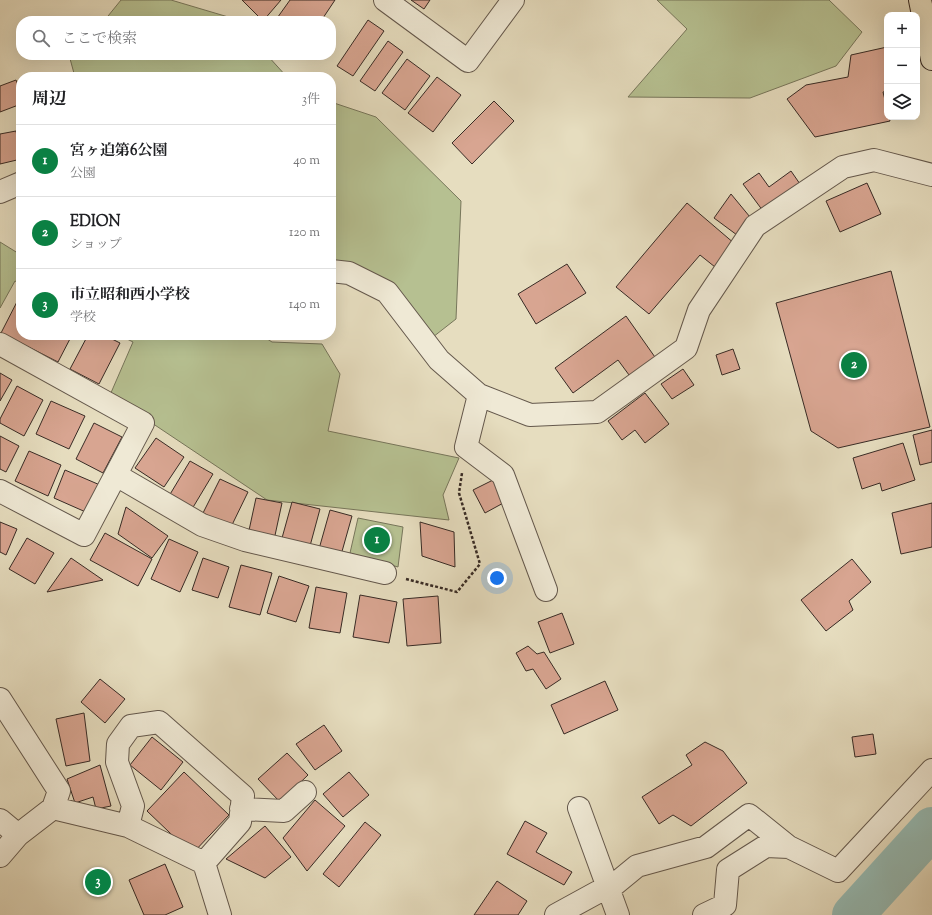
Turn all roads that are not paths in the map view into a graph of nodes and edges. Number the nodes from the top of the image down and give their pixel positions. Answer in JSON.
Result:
{"nodes":[{"id":1,"x":385,"y":0,"type":"edge"},
{"id":2,"x":513,"y":0,"type":"edge"},
{"id":3,"x":920,"y":0,"type":"edge"},
{"id":4,"x":932,"y":59,"type":"edge"},
{"id":5,"x":932,"y":175,"type":"edge"},
{"id":6,"x":16,"y":185,"type":"edge"},
{"id":7,"x":0,"y":192,"type":"edge"},
{"id":8,"x":336,"y":272,"type":"edge"},
{"id":9,"x":0,"y":344,"type":"edge"},
{"id":10,"x":479,"y":395,"type":"junction"},
{"id":11,"x":116,"y":475,"type":"junction"},
{"id":12,"x":0,"y":491,"type":"edge"},
{"id":13,"x":385,"y":573,"type":"road end"},
{"id":14,"x":546,"y":590,"type":"dead end"},
{"id":15,"x":0,"y":699,"type":"edge"},
{"id":16,"x":932,"y":770,"type":"edge"},
{"id":17,"x":305,"y":792,"type":"dead end"},
{"id":18,"x":53,"y":808,"type":"junction"},
{"id":19,"x":578,"y":808,"type":"dead end"},
{"id":20,"x":242,"y":809,"type":"junction"},
{"id":21,"x":0,"y":820,"type":"edge"},
{"id":22,"x":128,"y":826,"type":"junction"},
{"id":23,"x":18,"y":835,"type":"junction"},
{"id":24,"x":789,"y":847,"type":"junction"},
{"id":25,"x":0,"y":856,"type":"edge"},
{"id":26,"x":204,"y":863,"type":"junction"},
{"id":27,"x":609,"y":889,"type":"junction"},
{"id":28,"x":220,"y":915,"type":"edge"},
{"id":29,"x":556,"y":915,"type":"edge"},
{"id":30,"x":618,"y":915,"type":"edge"},
{"id":31,"x":704,"y":915,"type":"edge"}],
"edges":[{"from":1,"to":2,"type":"street"},
{"from":3,"to":4,"type":"main road"},
{"from":5,"to":10,"type":"street"},
{"from":6,"to":7,"type":"street"},
{"from":8,"to":10,"type":"street"},
{"from":9,"to":11,"type":"street"},
{"from":10,"to":14,"type":"street"},
{"from":11,"to":12,"type":"street"},
{"from":11,"to":13,"type":"street"},
{"from":15,"to":18,"type":"street"},
{"from":16,"to":24,"type":"street"},
{"from":17,"to":20,"type":"street"},
{"from":18,"to":22,"type":"street"},
{"from":18,"to":23,"type":"street"},
{"from":19,"to":27,"type":"street"},
{"from":20,"to":22,"type":"street"},
{"from":20,"to":26,"type":"street"},
{"from":21,"to":23,"type":"street"},
{"from":22,"to":26,"type":"street"},
{"from":23,"to":25,"type":"street"},
{"from":24,"to":27,"type":"street"},
{"from":24,"to":31,"type":"street"},
{"from":26,"to":28,"type":"street"},
{"from":27,"to":29,"type":"street"},
{"from":27,"to":30,"type":"street"}]}
